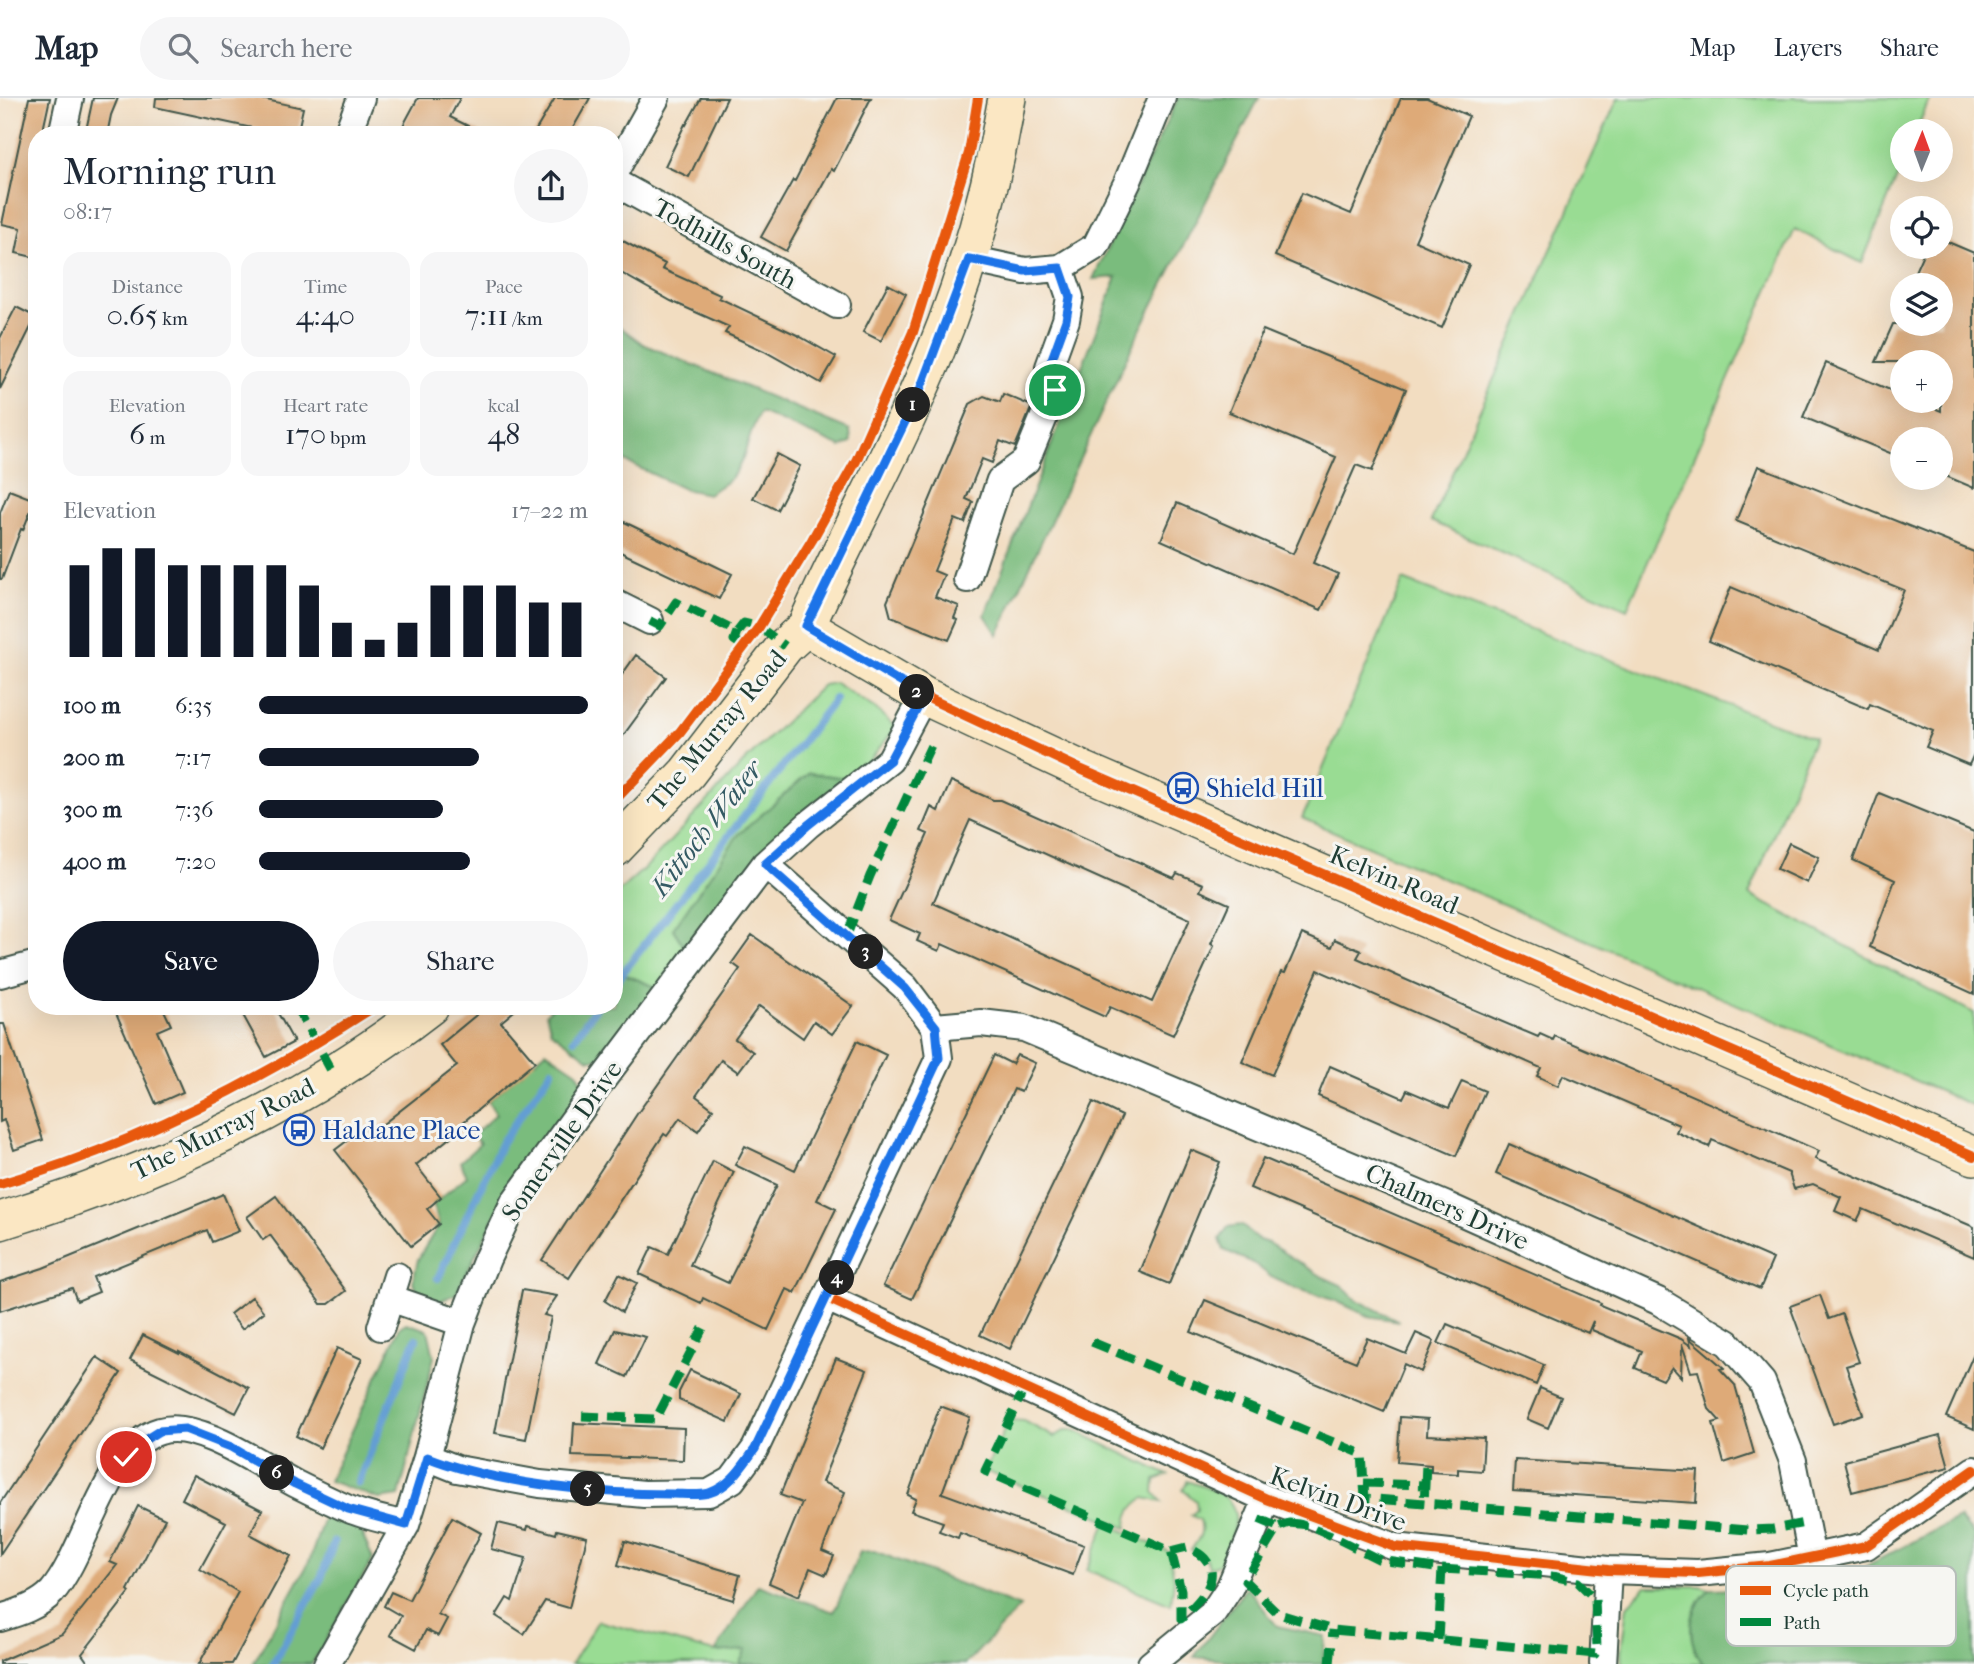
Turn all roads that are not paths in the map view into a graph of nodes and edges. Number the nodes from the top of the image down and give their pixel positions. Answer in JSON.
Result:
{"nodes":[{"id":1,"x":70,"y":98,"type":"edge"},
{"id":2,"x":361,"y":98,"type":"edge"},
{"id":3,"x":656,"y":98,"type":"edge"},
{"id":4,"x":1007,"y":98,"type":"edge"},
{"id":5,"x":1163,"y":98,"type":"edge"},
{"id":6,"x":64,"y":126,"type":"edge"},
{"id":7,"x":350,"y":126,"type":"edge"},
{"id":8,"x":623,"y":157,"type":"edge"},
{"id":9,"x":623,"y":187,"type":"edge"},
{"id":10,"x":969,"y":259,"type":"junction"},
{"id":11,"x":1060,"y":268,"type":"junction"},
{"id":12,"x":837,"y":305,"type":"dead end"},
{"id":13,"x":967,"y":579,"type":"dead end"},
{"id":14,"x":623,"y":609,"type":"edge"},
{"id":15,"x":650,"y":621,"type":"dead end"},
{"id":16,"x":806,"y":626,"type":"junction"},
{"id":17,"x":924,"y":696,"type":"junction"},
{"id":18,"x":623,"y":840,"type":"edge"},
{"id":19,"x":765,"y":864,"type":"junction"},
{"id":20,"x":28,"y":966,"type":"edge"},
{"id":21,"x":0,"y":974,"type":"edge"},
{"id":22,"x":417,"y":1015,"type":"edge"},
{"id":23,"x":936,"y":1027,"type":"junction"},
{"id":24,"x":1974,"y":1156,"type":"edge"},
{"id":25,"x":0,"y":1221,"type":"edge"},
{"id":26,"x":827,"y":1298,"type":"junction"},
{"id":27,"x":462,"y":1323,"type":"junction"},
{"id":28,"x":381,"y":1327,"type":"dead end"},
{"id":29,"x":427,"y":1457,"type":"junction"},
{"id":30,"x":1974,"y":1470,"type":"edge"},
{"id":31,"x":1267,"y":1499,"type":"junction"},
{"id":32,"x":406,"y":1525,"type":"junction"},
{"id":33,"x":1812,"y":1558,"type":"junction"},
{"id":34,"x":1770,"y":1566,"type":"edge"},
{"id":35,"x":1608,"y":1570,"type":"junction"},
{"id":36,"x":1726,"y":1570,"type":"edge"},
{"id":37,"x":0,"y":1618,"type":"edge"},
{"id":38,"x":327,"y":1664,"type":"edge"},
{"id":39,"x":1151,"y":1664,"type":"edge"},
{"id":40,"x":1603,"y":1664,"type":"edge"}],
"edges":[{"from":1,"to":6,"type":"street"},
{"from":2,"to":7,"type":"street"},
{"from":3,"to":8,"type":"street"},
{"from":4,"to":10,"type":"street","name":"The Murray Road"},
{"from":5,"to":11,"type":"street"},
{"from":9,"to":12,"type":"street","name":"Todhills South"},
{"from":10,"to":11,"type":"street"},
{"from":10,"to":16,"type":"street","name":"The Murray Road"},
{"from":11,"to":13,"type":"street"},
{"from":14,"to":15,"type":"street"},
{"from":16,"to":17,"type":"street","name":"Kelvin Road"},
{"from":16,"to":18,"type":"street","name":"The Murray Road"},
{"from":17,"to":19,"type":"street","name":"Somerville Drive"},
{"from":17,"to":24,"type":"street","name":"Kelvin Road"},
{"from":19,"to":23,"type":"street"},
{"from":19,"to":27,"type":"street","name":"Somerville Drive"},
{"from":20,"to":21,"type":"street"},
{"from":22,"to":25,"type":"street","name":"The Murray Road"},
{"from":23,"to":26,"type":"street"},
{"from":23,"to":33,"type":"street","name":"Chalmers Drive"},
{"from":26,"to":29,"type":"street"},
{"from":26,"to":31,"type":"street","name":"Kelvin Drive"},
{"from":27,"to":28,"type":"street"},
{"from":27,"to":29,"type":"street","name":"Somerville Drive"},
{"from":29,"to":32,"type":"street","name":"Somerville Drive"},
{"from":30,"to":33,"type":"street","name":"Kelvin Drive"},
{"from":31,"to":35,"type":"street","name":"Kelvin Drive"},
{"from":31,"to":39,"type":"street"},
{"from":32,"to":37,"type":"street"},
{"from":32,"to":38,"type":"street","name":"Somerville Drive"},
{"from":33,"to":34,"type":"street","name":"Kelvin Drive"},
{"from":35,"to":36,"type":"street","name":"Kelvin Drive"},
{"from":35,"to":40,"type":"street"}]}
